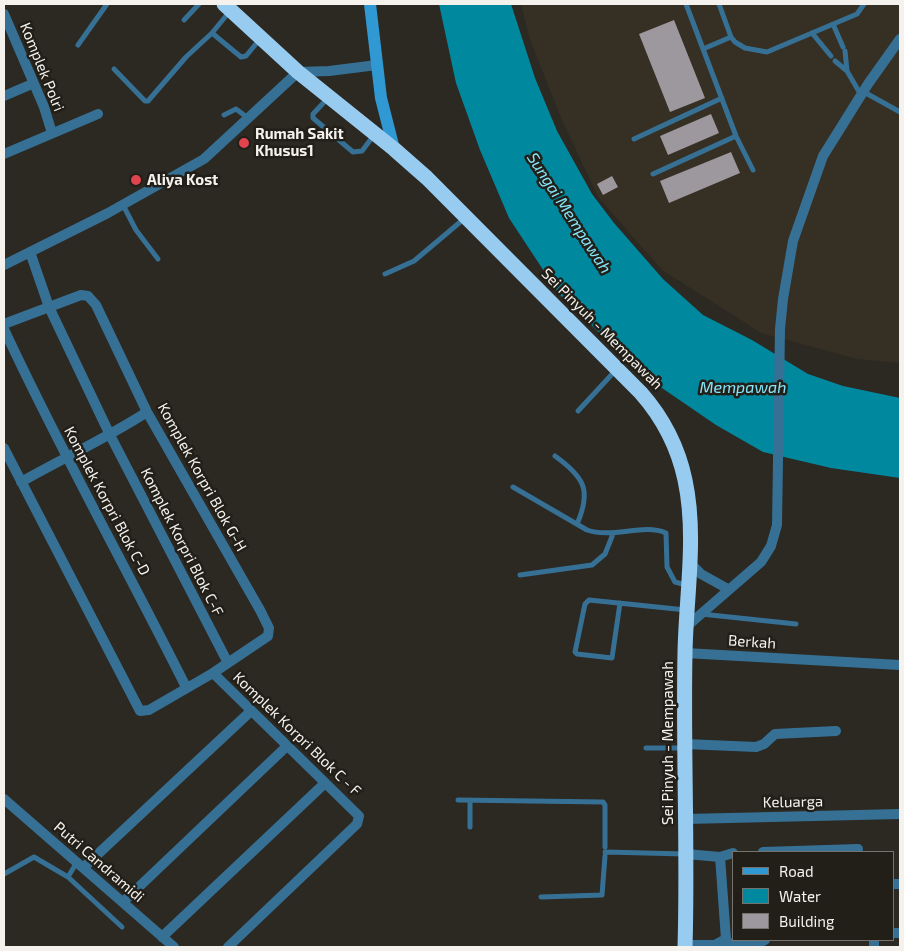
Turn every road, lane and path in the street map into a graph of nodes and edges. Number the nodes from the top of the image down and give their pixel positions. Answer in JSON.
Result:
{"nodes":[{"id":1,"x":107,"y":4,"type":"edge"},
{"id":2,"x":199,"y":4,"type":"edge"},
{"id":3,"x":370,"y":4,"type":"edge"},
{"id":4,"x":686,"y":4,"type":"edge"},
{"id":5,"x":718,"y":4,"type":"edge"},
{"id":6,"x":864,"y":4,"type":"edge"},
{"id":7,"x":227,"y":12,"type":"edge"},
{"id":8,"x":4,"y":14,"type":"edge"},
{"id":9,"x":184,"y":20,"type":"dead end"},
{"id":10,"x":834,"y":24,"type":"junction"},
{"id":11,"x":212,"y":33,"type":"junction"},
{"id":12,"x":812,"y":33,"type":"junction"},
{"id":13,"x":731,"y":37,"type":"junction"},
{"id":14,"x":8,"y":38,"type":"edge"},
{"id":15,"x":260,"y":38,"type":"junction"},
{"id":16,"x":900,"y":39,"type":"edge"},
{"id":17,"x":78,"y":45,"type":"dead end"},
{"id":18,"x":703,"y":49,"type":"junction"},
{"id":19,"x":376,"y":65,"type":"junction"},
{"id":20,"x":114,"y":69,"type":"dead end"},
{"id":21,"x":848,"y":71,"type":"junction"},
{"id":22,"x":298,"y":72,"type":"junction"},
{"id":23,"x":32,"y":84,"type":"junction"},
{"id":24,"x":862,"y":93,"type":"junction"},
{"id":25,"x":4,"y":96,"type":"edge"},
{"id":26,"x":722,"y":98,"type":"junction"},
{"id":27,"x":326,"y":100,"type":"junction"},
{"id":28,"x":900,"y":112,"type":"edge"},
{"id":29,"x":98,"y":114,"type":"dead end"},
{"id":30,"x":224,"y":115,"type":"dead end"},
{"id":31,"x":249,"y":119,"type":"junction"},
{"id":32,"x":52,"y":133,"type":"junction"},
{"id":33,"x":736,"y":136,"type":"junction"},
{"id":34,"x":634,"y":138,"type":"dead end"},
{"id":35,"x":371,"y":140,"type":"junction"},
{"id":36,"x":394,"y":149,"type":"junction"},
{"id":37,"x":4,"y":154,"type":"edge"},
{"id":38,"x":753,"y":170,"type":"dead end"},
{"id":39,"x":653,"y":174,"type":"dead end"},
{"id":40,"x":123,"y":205,"type":"junction"},
{"id":41,"x":466,"y":218,"type":"junction"},
{"id":42,"x":30,"y":252,"type":"junction"},
{"id":43,"x":158,"y":259,"type":"dead end"},
{"id":44,"x":4,"y":265,"type":"edge"},
{"id":45,"x":385,"y":274,"type":"dead end"},
{"id":46,"x":47,"y":299,"type":"junction"},
{"id":47,"x":4,"y":324,"type":"edge"},
{"id":48,"x":4,"y":329,"type":"edge"},
{"id":49,"x":617,"y":369,"type":"junction"},
{"id":50,"x":578,"y":411,"type":"dead end"},
{"id":51,"x":147,"y":412,"type":"junction"},
{"id":52,"x":110,"y":436,"type":"junction"},
{"id":53,"x":4,"y":448,"type":"edge"},
{"id":54,"x":67,"y":456,"type":"junction"},
{"id":55,"x":555,"y":456,"type":"dead end"},
{"id":56,"x":21,"y":482,"type":"junction"},
{"id":57,"x":513,"y":487,"type":"dead end"},
{"id":58,"x":577,"y":524,"type":"junction"},
{"id":59,"x":613,"y":534,"type":"junction"},
{"id":60,"x":690,"y":562,"type":"junction"},
{"id":61,"x":520,"y":575,"type":"dead end"},
{"id":62,"x":689,"y":585,"type":"junction"},
{"id":63,"x":728,"y":589,"type":"junction"},
{"id":64,"x":620,"y":603,"type":"junction"},
{"id":65,"x":694,"y":612,"type":"junction"},
{"id":66,"x":796,"y":624,"type":"dead end"},
{"id":67,"x":685,"y":653,"type":"junction"},
{"id":68,"x":228,"y":663,"type":"junction"},
{"id":69,"x":900,"y":664,"type":"edge"},
{"id":70,"x":214,"y":673,"type":"junction"},
{"id":71,"x":186,"y":687,"type":"junction"},
{"id":72,"x":251,"y":711,"type":"junction"},
{"id":73,"x":836,"y":731,"type":"dead end"},
{"id":74,"x":287,"y":746,"type":"junction"},
{"id":75,"x":686,"y":746,"type":"junction"},
{"id":76,"x":646,"y":748,"type":"dead end"},
{"id":77,"x":324,"y":784,"type":"junction"},
{"id":78,"x":4,"y":799,"type":"edge"},
{"id":79,"x":458,"y":800,"type":"dead end"},
{"id":80,"x":470,"y":800,"type":"junction"},
{"id":81,"x":900,"y":814,"type":"edge"},
{"id":82,"x":686,"y":819,"type":"junction"},
{"id":83,"x":470,"y":827,"type":"dead end"},
{"id":84,"x":858,"y":850,"type":"dead end"},
{"id":85,"x":810,"y":851,"type":"edge"},
{"id":86,"x":605,"y":852,"type":"junction"},
{"id":87,"x":732,"y":853,"type":"edge"},
{"id":88,"x":686,"y":854,"type":"junction"},
{"id":89,"x":720,"y":857,"type":"junction"},
{"id":90,"x":81,"y":865,"type":"junction"},
{"id":91,"x":4,"y":874,"type":"edge"},
{"id":92,"x":68,"y":877,"type":"junction"},
{"id":93,"x":541,"y":897,"type":"dead end"},
{"id":94,"x":123,"y":902,"type":"junction"},
{"id":95,"x":122,"y":928,"type":"dead end"},
{"id":96,"x":162,"y":937,"type":"junction"},
{"id":97,"x":763,"y":941,"type":"edge"},
{"id":98,"x":721,"y":944,"type":"junction"},
{"id":99,"x":685,"y":946,"type":"edge"},
{"id":100,"x":174,"y":947,"type":"edge"},
{"id":101,"x":228,"y":947,"type":"edge"}],
"edges":[{"from":1,"to":17,"type":"lane"},
{"from":2,"to":9,"type":"lane"},
{"from":3,"to":19,"type":"main road"},
{"from":4,"to":18,"type":"lane"},
{"from":5,"to":13,"type":"lane"},
{"from":6,"to":10,"type":"lane"},
{"from":7,"to":11,"type":"lane"},
{"from":7,"to":15,"type":"highway","name":"Sei Pinyuh - Mempawah"},
{"from":8,"to":14,"type":"street","name":"Komplek Polri"},
{"from":10,"to":12,"type":"lane"},
{"from":10,"to":21,"type":"lane"},
{"from":11,"to":15,"type":"lane"},
{"from":11,"to":20,"type":"lane"},
{"from":12,"to":13,"type":"lane"},
{"from":12,"to":21,"type":"lane"},
{"from":13,"to":18,"type":"lane"},
{"from":14,"to":23,"type":"street","name":"Komplek Polri"},
{"from":15,"to":22,"type":"highway","name":"Sei Pinyuh - Mempawah"},
{"from":16,"to":24,"type":"street"},
{"from":18,"to":26,"type":"lane"},
{"from":19,"to":22,"type":"street"},
{"from":19,"to":36,"type":"main road"},
{"from":21,"to":24,"type":"lane"},
{"from":22,"to":27,"type":"highway","name":"Sei Pinyuh - Mempawah"},
{"from":22,"to":31,"type":"street"},
{"from":23,"to":25,"type":"street"},
{"from":23,"to":32,"type":"street","name":"Komplek Polri"},
{"from":24,"to":28,"type":"lane"},
{"from":24,"to":63,"type":"street"},
{"from":26,"to":33,"type":"lane"},
{"from":26,"to":34,"type":"lane"},
{"from":27,"to":35,"type":"highway","name":"Sei Pinyuh - Mempawah"},
{"from":27,"to":35,"type":"lane"},
{"from":29,"to":32,"type":"street"},
{"from":30,"to":31,"type":"lane"},
{"from":31,"to":40,"type":"street"},
{"from":32,"to":37,"type":"street"},
{"from":33,"to":38,"type":"lane"},
{"from":33,"to":39,"type":"lane"},
{"from":35,"to":36,"type":"highway","name":"Sei Pinyuh - Mempawah"},
{"from":36,"to":41,"type":"highway","name":"Sei Pinyuh - Mempawah"},
{"from":40,"to":42,"type":"street"},
{"from":40,"to":43,"type":"lane"},
{"from":41,"to":45,"type":"lane"},
{"from":41,"to":49,"type":"highway","name":"Sei Pinyuh - Mempawah"},
{"from":42,"to":44,"type":"street"},
{"from":42,"to":46,"type":"street","name":"Komplek Korpri Blok C-F"},
{"from":46,"to":47,"type":"street"},
{"from":46,"to":51,"type":"street","name":"Komplek Korpri Blok G-H"},
{"from":46,"to":52,"type":"street","name":"Komplek Korpri Blok C-F"},
{"from":48,"to":54,"type":"street","name":"Komplek Korpri Blok C-D"},
{"from":49,"to":50,"type":"lane"},
{"from":49,"to":60,"type":"highway","name":"Sei Pinyuh - Mempawah"},
{"from":51,"to":52,"type":"street"},
{"from":51,"to":68,"type":"street","name":"Komplek Korpri Blok G-H"},
{"from":52,"to":54,"type":"street"},
{"from":52,"to":68,"type":"street","name":"Komplek Korpri Blok C-F"},
{"from":53,"to":56,"type":"street"},
{"from":54,"to":56,"type":"street"},
{"from":54,"to":71,"type":"street","name":"Komplek Korpri Blok C-D"},
{"from":55,"to":58,"type":"lane"},
{"from":56,"to":71,"type":"street"},
{"from":57,"to":58,"type":"lane"},
{"from":58,"to":59,"type":"lane"},
{"from":59,"to":61,"type":"lane"},
{"from":59,"to":62,"type":"lane"},
{"from":60,"to":62,"type":"highway","name":"Sei Pinyuh - Mempawah"},
{"from":60,"to":63,"type":"street"},
{"from":62,"to":65,"type":"highway","name":"Sei Pinyuh - Mempawah"},
{"from":63,"to":65,"type":"street"},
{"from":64,"to":64,"type":"lane"},
{"from":64,"to":65,"type":"lane"},
{"from":65,"to":66,"type":"lane"},
{"from":65,"to":67,"type":"highway","name":"Sei Pinyuh - Mempawah"},
{"from":67,"to":69,"type":"street","name":"Berkah"},
{"from":67,"to":75,"type":"highway","name":"Sei Pinyuh - Mempawah"},
{"from":68,"to":70,"type":"street"},
{"from":70,"to":71,"type":"street"},
{"from":70,"to":72,"type":"street","name":"Komplek Korpri Blok C - F"},
{"from":72,"to":74,"type":"street","name":"Komplek Korpri Blok C - F"},
{"from":72,"to":90,"type":"street"},
{"from":73,"to":75,"type":"street"},
{"from":74,"to":77,"type":"street","name":"Komplek Korpri Blok C - F"},
{"from":74,"to":94,"type":"street"},
{"from":75,"to":76,"type":"lane"},
{"from":75,"to":82,"type":"highway","name":"Sei Pinyuh - Mempawah"},
{"from":77,"to":96,"type":"street"},
{"from":77,"to":101,"type":"street","name":"Komplek Korpri Blok C - F"},
{"from":78,"to":90,"type":"street","name":"Putri Candramidi"},
{"from":79,"to":80,"type":"lane"},
{"from":80,"to":83,"type":"lane"},
{"from":80,"to":86,"type":"lane"},
{"from":81,"to":82,"type":"street","name":"Keluarga"},
{"from":82,"to":88,"type":"highway","name":"Sei Pinyuh - Mempawah"},
{"from":84,"to":85,"type":"street"},
{"from":86,"to":88,"type":"lane"},
{"from":86,"to":93,"type":"lane"},
{"from":87,"to":89,"type":"street"},
{"from":88,"to":89,"type":"street"},
{"from":88,"to":99,"type":"highway","name":"Sei Pinyuh - Mempawah"},
{"from":89,"to":98,"type":"street"},
{"from":90,"to":92,"type":"lane"},
{"from":90,"to":94,"type":"street","name":"Putri Candramidi"},
{"from":91,"to":92,"type":"lane"},
{"from":92,"to":95,"type":"lane"},
{"from":94,"to":96,"type":"street","name":"Putri Candramidi"},
{"from":96,"to":100,"type":"street","name":"Putri Candramidi"},
{"from":97,"to":98,"type":"street"},
{"from":98,"to":99,"type":"street"}]}
